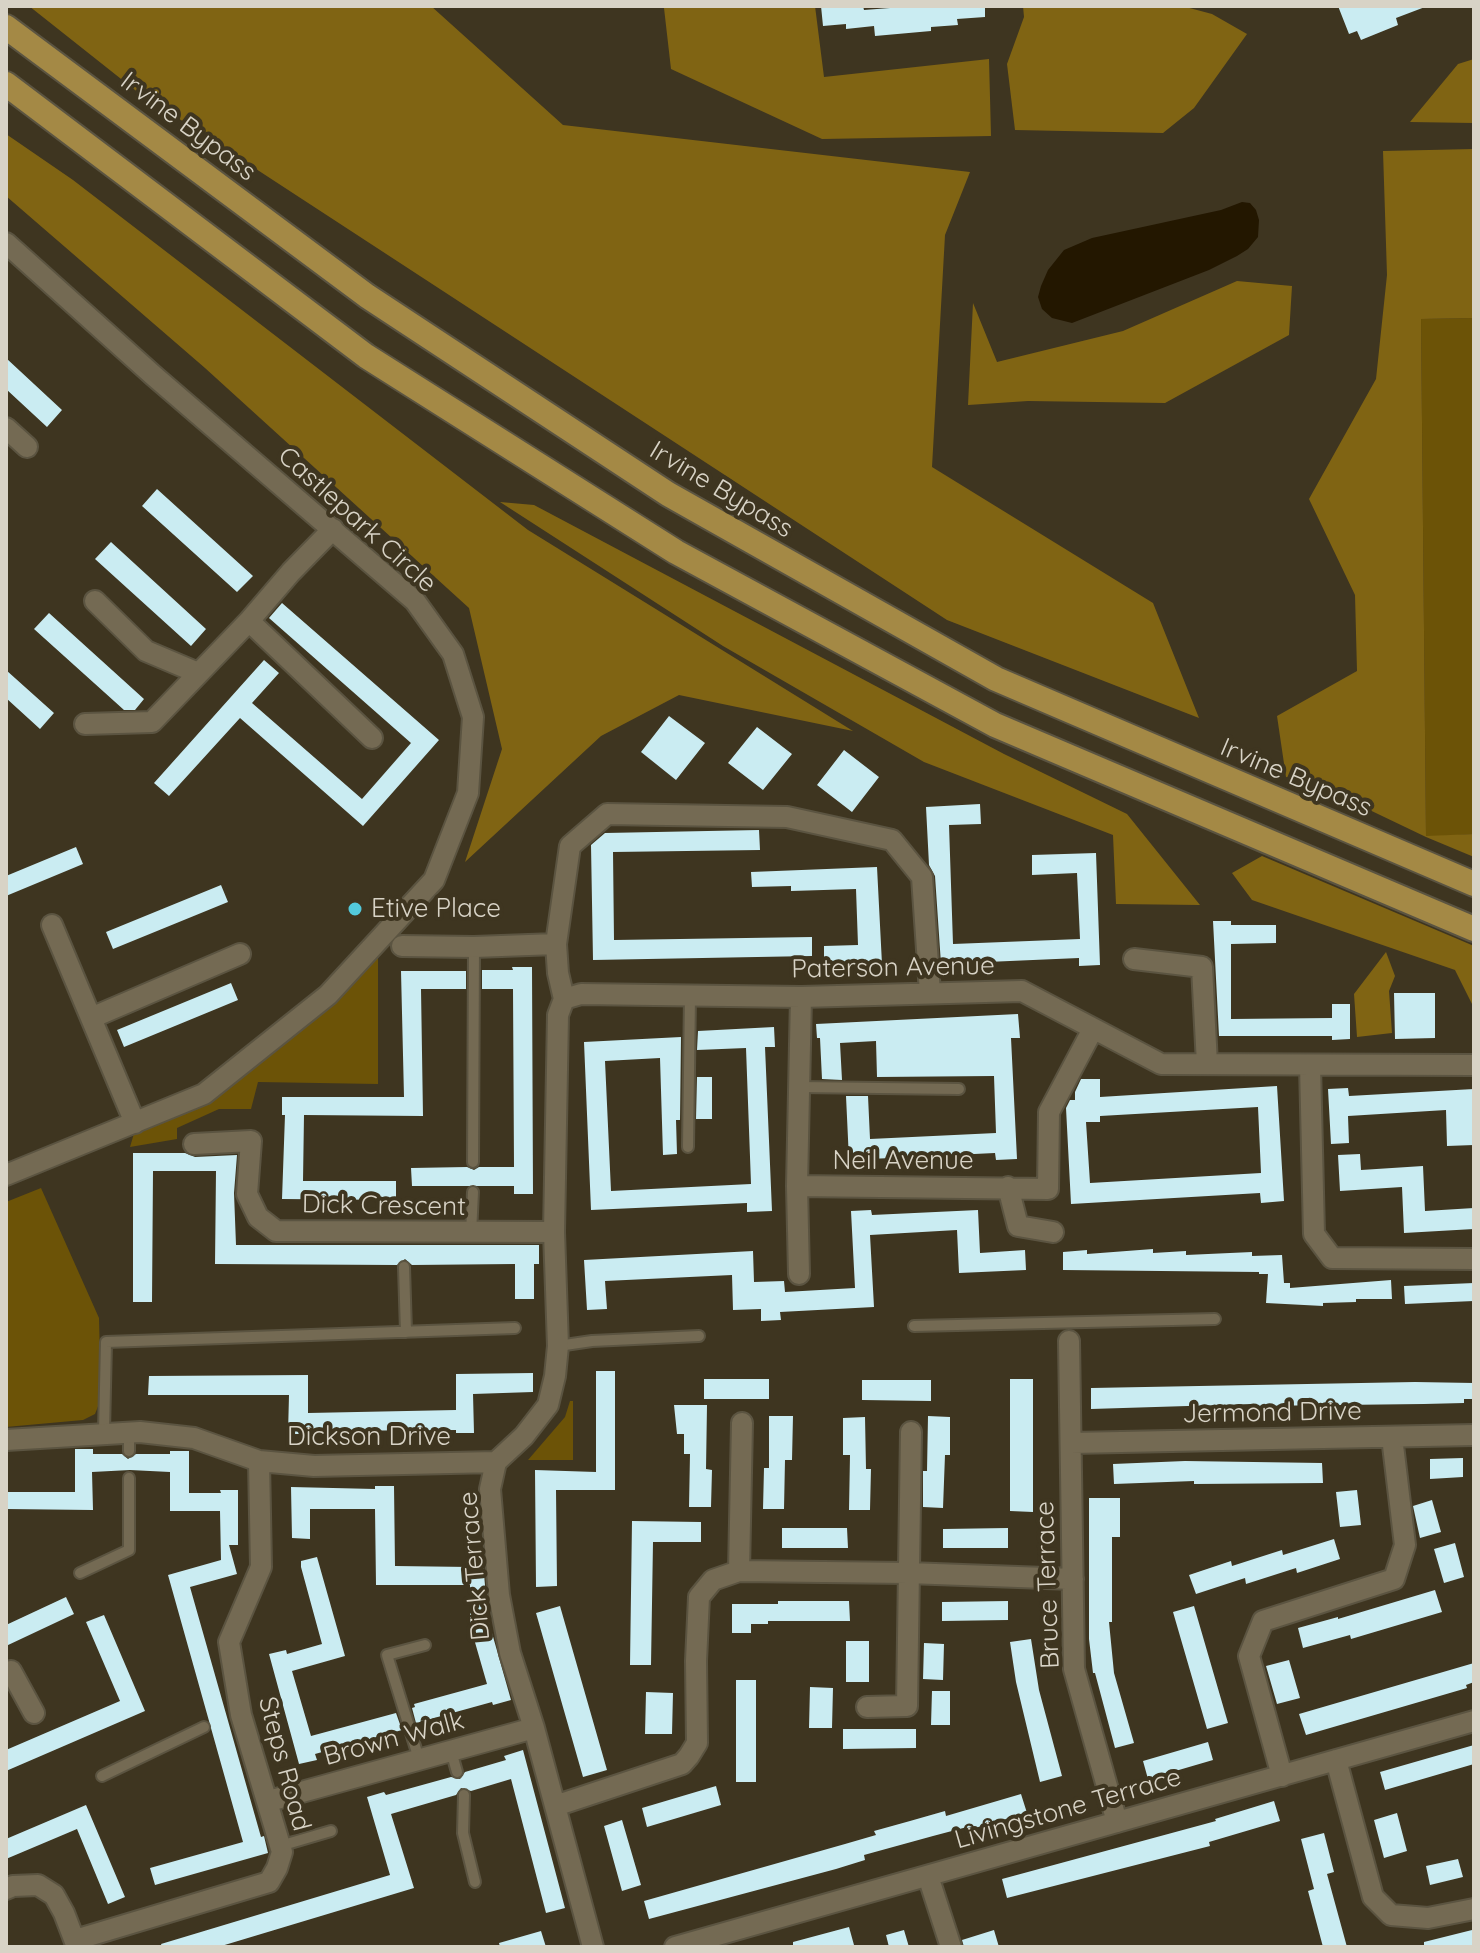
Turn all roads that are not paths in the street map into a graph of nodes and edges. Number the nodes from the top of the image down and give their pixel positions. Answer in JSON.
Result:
{"nodes":[{"id":1,"x":6,"y":27,"type":"edge"},
{"id":2,"x":6,"y":84,"type":"edge"},
{"id":3,"x":6,"y":243,"type":"edge"},
{"id":4,"x":6,"y":428,"type":"edge"},
{"id":5,"x":27,"y":447,"type":"dead end"},
{"id":6,"x":333,"y":529,"type":"junction"},
{"id":7,"x":95,"y":601,"type":"dead end"},
{"id":8,"x":249,"y":621,"type":"junction"},
{"id":9,"x":198,"y":673,"type":"junction"},
{"id":10,"x":85,"y":724,"type":"dead end"},
{"id":11,"x":372,"y":738,"type":"dead end"},
{"id":12,"x":1474,"y":884,"type":"edge"},
{"id":13,"x":52,"y":925,"type":"dead end"},
{"id":14,"x":1474,"y":929,"type":"edge"},
{"id":15,"x":556,"y":944,"type":"junction"},
{"id":16,"x":402,"y":946,"type":"dead end"},
{"id":17,"x":474,"y":947,"type":"junction"},
{"id":18,"x":240,"y":954,"type":"dead end"},
{"id":19,"x":1134,"y":959,"type":"dead end"},
{"id":20,"x":930,"y":993,"type":"junction"},
{"id":21,"x":690,"y":995,"type":"junction"},
{"id":22,"x":801,"y":997,"type":"junction"},
{"id":23,"x":564,"y":999,"type":"junction"},
{"id":24,"x":91,"y":1018,"type":"junction"},
{"id":25,"x":1093,"y":1029,"type":"junction"},
{"id":26,"x":1207,"y":1064,"type":"junction"},
{"id":27,"x":1310,"y":1065,"type":"junction"},
{"id":28,"x":1474,"y":1065,"type":"edge"},
{"id":29,"x":799,"y":1087,"type":"junction"},
{"id":30,"x":959,"y":1089,"type":"dead end"},
{"id":31,"x":135,"y":1123,"type":"junction"},
{"id":32,"x":194,"y":1144,"type":"dead end"},
{"id":33,"x":688,"y":1147,"type":"dead end"},
{"id":34,"x":473,"y":1162,"type":"dead end"},
{"id":35,"x":6,"y":1175,"type":"edge"},
{"id":36,"x":797,"y":1186,"type":"junction"},
{"id":37,"x":1008,"y":1187,"type":"junction"},
{"id":38,"x":473,"y":1192,"type":"dead end"},
{"id":39,"x":554,"y":1232,"type":"junction"},
{"id":40,"x":1053,"y":1232,"type":"dead end"},
{"id":41,"x":471,"y":1233,"type":"junction"},
{"id":42,"x":1474,"y":1259,"type":"edge"},
{"id":43,"x":404,"y":1267,"type":"dead end"},
{"id":44,"x":799,"y":1274,"type":"dead end"},
{"id":45,"x":1215,"y":1319,"type":"dead end"},
{"id":46,"x":914,"y":1326,"type":"dead end"},
{"id":47,"x":515,"y":1328,"type":"dead end"},
{"id":48,"x":406,"y":1332,"type":"junction"},
{"id":49,"x":1069,"y":1332,"type":"junction"},
{"id":50,"x":699,"y":1336,"type":"dead end"},
{"id":51,"x":558,"y":1346,"type":"junction"},
{"id":52,"x":742,"y":1423,"type":"dead end"},
{"id":53,"x":104,"y":1432,"type":"junction"},
{"id":54,"x":911,"y":1432,"type":"dead end"},
{"id":55,"x":1474,"y":1435,"type":"edge"},
{"id":56,"x":1392,"y":1437,"type":"junction"},
{"id":57,"x":6,"y":1440,"type":"edge"},
{"id":58,"x":1071,"y":1443,"type":"junction"},
{"id":59,"x":259,"y":1461,"type":"junction"},
{"id":60,"x":496,"y":1462,"type":"junction"},
{"id":61,"x":129,"y":1478,"type":"dead end"},
{"id":62,"x":739,"y":1571,"type":"junction"},
{"id":63,"x":80,"y":1573,"type":"dead end"},
{"id":64,"x":908,"y":1573,"type":"junction"},
{"id":65,"x":1073,"y":1579,"type":"junction"},
{"id":66,"x":425,"y":1645,"type":"dead end"},
{"id":67,"x":6,"y":1673,"type":"edge"},
{"id":68,"x":867,"y":1707,"type":"dead end"},
{"id":69,"x":34,"y":1713,"type":"dead end"},
{"id":70,"x":1474,"y":1721,"type":"edge"},
{"id":71,"x":204,"y":1727,"type":"dead end"},
{"id":72,"x":534,"y":1728,"type":"junction"},
{"id":73,"x":451,"y":1751,"type":"junction"},
{"id":74,"x":419,"y":1759,"type":"junction"},
{"id":75,"x":1336,"y":1760,"type":"junction"},
{"id":76,"x":457,"y":1772,"type":"dead end"},
{"id":77,"x":102,"y":1776,"type":"dead end"},
{"id":78,"x":1282,"y":1776,"type":"junction"},
{"id":79,"x":464,"y":1795,"type":"dead end"},
{"id":80,"x":269,"y":1801,"type":"junction"},
{"id":81,"x":555,"y":1806,"type":"junction"},
{"id":82,"x":1117,"y":1822,"type":"junction"},
{"id":83,"x":331,"y":1831,"type":"dead end"},
{"id":84,"x":280,"y":1846,"type":"junction"},
{"id":85,"x":928,"y":1876,"type":"junction"},
{"id":86,"x":475,"y":1882,"type":"dead end"},
{"id":87,"x":6,"y":1889,"type":"edge"},
{"id":88,"x":1474,"y":1909,"type":"edge"},
{"id":89,"x":710,"y":1942,"type":"edge"},
{"id":90,"x":76,"y":1944,"type":"edge"},
{"id":91,"x":593,"y":1947,"type":"edge"},
{"id":92,"x":675,"y":1947,"type":"edge"},
{"id":93,"x":951,"y":1947,"type":"edge"}],
"edges":[{"from":1,"to":12,"type":"highway","name":"Irvine Bypass"},
{"from":2,"to":14,"type":"highway"},
{"from":3,"to":6,"type":"street","name":"Castlepark Circle"},
{"from":4,"to":5,"type":"street"},
{"from":6,"to":8,"type":"street"},
{"from":6,"to":31,"type":"street","name":"Castlepark Circle"},
{"from":7,"to":9,"type":"street"},
{"from":8,"to":9,"type":"street"},
{"from":8,"to":11,"type":"street"},
{"from":9,"to":10,"type":"street"},
{"from":13,"to":24,"type":"street"},
{"from":15,"to":17,"type":"street"},
{"from":15,"to":20,"type":"street","name":"Dick Terrace"},
{"from":15,"to":23,"type":"street","name":"Dick Terrace"},
{"from":16,"to":17,"type":"street"},
{"from":17,"to":34,"type":"lane"},
{"from":18,"to":24,"type":"street"},
{"from":19,"to":26,"type":"street"},
{"from":20,"to":22,"type":"street","name":"Paterson Avenue"},
{"from":20,"to":25,"type":"street","name":"Paterson Avenue"},
{"from":21,"to":22,"type":"street","name":"Paterson Avenue"},
{"from":21,"to":23,"type":"street","name":"Paterson Avenue"},
{"from":21,"to":33,"type":"lane"},
{"from":22,"to":29,"type":"street","name":"Neil Avenue"},
{"from":23,"to":39,"type":"street","name":"Dick Terrace"},
{"from":24,"to":31,"type":"street"},
{"from":25,"to":26,"type":"street","name":"Paterson Avenue"},
{"from":25,"to":37,"type":"street","name":"Neil Avenue"},
{"from":26,"to":27,"type":"street","name":"Paterson Avenue"},
{"from":27,"to":28,"type":"street","name":"Paterson Avenue"},
{"from":27,"to":42,"type":"street"},
{"from":29,"to":30,"type":"lane"},
{"from":29,"to":36,"type":"street","name":"Neil Avenue"},
{"from":31,"to":35,"type":"street","name":"Castlepark Circle"},
{"from":32,"to":41,"type":"street","name":"Dick Crescent"},
{"from":36,"to":37,"type":"street","name":"Neil Avenue"},
{"from":36,"to":44,"type":"street","name":"Neil Avenue"},
{"from":37,"to":40,"type":"street","name":"Neil Avenue"},
{"from":38,"to":41,"type":"lane"},
{"from":39,"to":41,"type":"street","name":"Dick Crescent"},
{"from":39,"to":51,"type":"street","name":"Dick Terrace"},
{"from":43,"to":48,"type":"lane"},
{"from":45,"to":49,"type":"lane"},
{"from":46,"to":49,"type":"lane"},
{"from":47,"to":48,"type":"lane"},
{"from":48,"to":53,"type":"lane"},
{"from":49,"to":58,"type":"street","name":"Bruce Terrace"},
{"from":50,"to":51,"type":"lane"},
{"from":51,"to":60,"type":"street","name":"Dick Terrace"},
{"from":52,"to":62,"type":"street"},
{"from":53,"to":57,"type":"street","name":"Dickson Drive"},
{"from":53,"to":59,"type":"street","name":"Dickson Drive"},
{"from":54,"to":64,"type":"street"},
{"from":55,"to":56,"type":"street","name":"Jermond Drive"},
{"from":56,"to":58,"type":"street","name":"Jermond Drive"},
{"from":56,"to":78,"type":"street"},
{"from":58,"to":65,"type":"street","name":"Bruce Terrace"},
{"from":59,"to":60,"type":"street","name":"Dickson Drive"},
{"from":59,"to":80,"type":"street","name":"Steps Road"},
{"from":60,"to":72,"type":"street","name":"Dick Terrace"},
{"from":61,"to":63,"type":"lane"},
{"from":62,"to":64,"type":"street"},
{"from":62,"to":81,"type":"street"},
{"from":64,"to":65,"type":"street"},
{"from":64,"to":68,"type":"street"},
{"from":65,"to":82,"type":"street","name":"Bruce Terrace"},
{"from":66,"to":74,"type":"lane"},
{"from":67,"to":69,"type":"street"},
{"from":70,"to":75,"type":"street","name":"Livingstone Terrace"},
{"from":71,"to":77,"type":"lane"},
{"from":72,"to":73,"type":"street","name":"Brown Walk"},
{"from":72,"to":81,"type":"street","name":"Dick Terrace"},
{"from":73,"to":74,"type":"street","name":"Brown Walk"},
{"from":73,"to":76,"type":"lane"},
{"from":74,"to":80,"type":"street","name":"Brown Walk"},
{"from":75,"to":78,"type":"street","name":"Livingstone Terrace"},
{"from":75,"to":88,"type":"street"},
{"from":78,"to":82,"type":"street","name":"Livingstone Terrace"},
{"from":79,"to":86,"type":"lane"},
{"from":80,"to":84,"type":"street","name":"Steps Road"},
{"from":81,"to":91,"type":"street","name":"Dick Terrace"},
{"from":82,"to":85,"type":"street","name":"Livingstone Terrace"},
{"from":83,"to":84,"type":"lane"},
{"from":84,"to":90,"type":"street","name":"Steps Road"},
{"from":85,"to":89,"type":"street","name":"Livingstone Terrace"},
{"from":85,"to":93,"type":"street"},
{"from":87,"to":90,"type":"street"},
{"from":89,"to":92,"type":"street","name":"Livingstone Terrace"}]}
